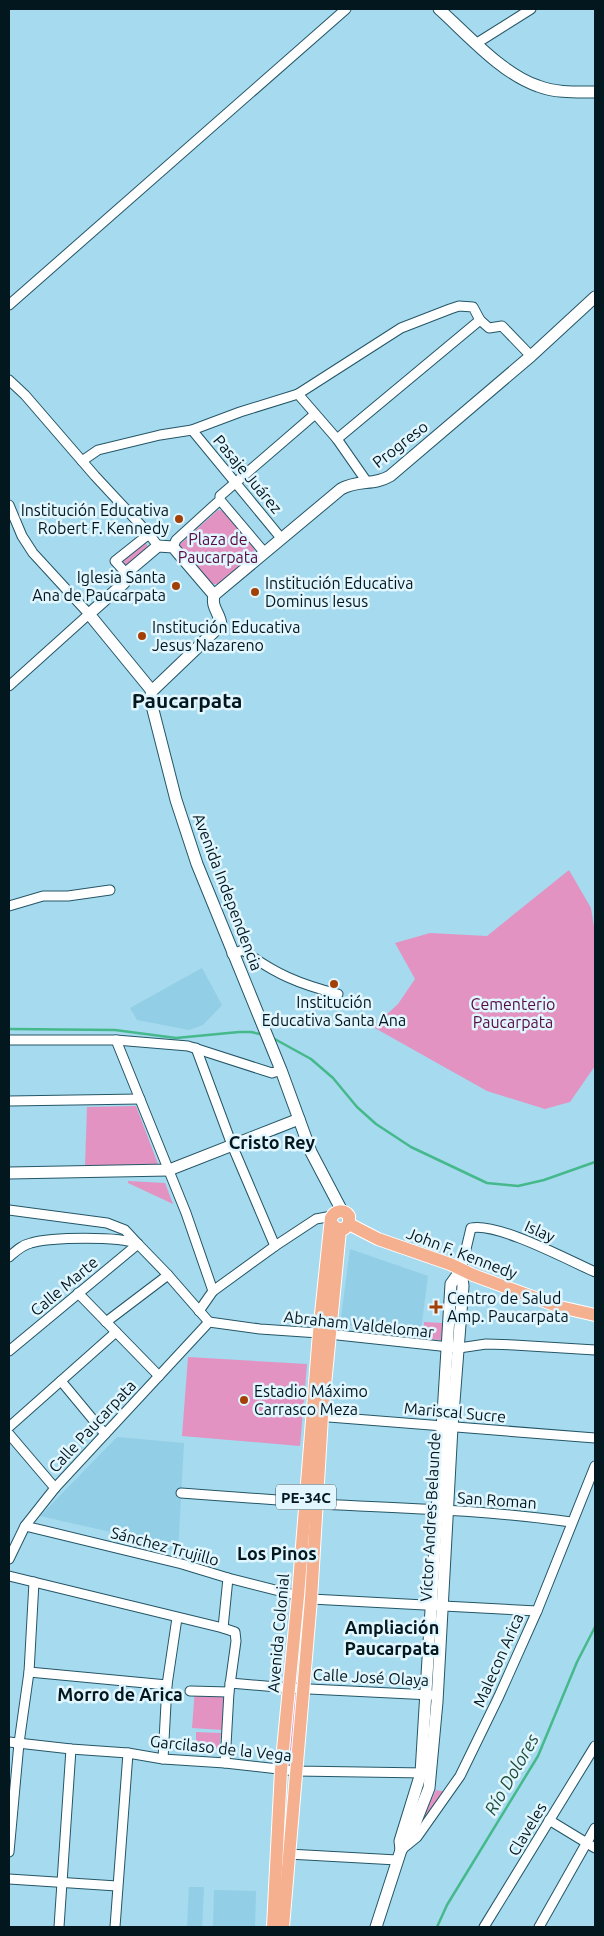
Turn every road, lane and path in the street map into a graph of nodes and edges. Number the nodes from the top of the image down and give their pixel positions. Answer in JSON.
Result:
{"nodes":[{"id":1,"x":346,"y":9,"type":"edge"},
{"id":2,"x":439,"y":9,"type":"edge"},
{"id":3,"x":531,"y":9,"type":"edge"},
{"id":4,"x":477,"y":43,"type":"junction"},
{"id":5,"x":595,"y":92,"type":"edge"},
{"id":6,"x":595,"y":297,"type":"edge"},
{"id":7,"x":9,"y":305,"type":"edge"},
{"id":8,"x":480,"y":320,"type":"junction"},
{"id":9,"x":530,"y":356,"type":"junction"},
{"id":10,"x":9,"y":380,"type":"edge"},
{"id":11,"x":298,"y":394,"type":"junction"},
{"id":12,"x":314,"y":415,"type":"junction"},
{"id":13,"x":192,"y":430,"type":"junction"},
{"id":14,"x":337,"y":439,"type":"junction"},
{"id":15,"x":82,"y":461,"type":"junction"},
{"id":16,"x":367,"y":482,"type":"junction"},
{"id":17,"x":236,"y":483,"type":"junction"},
{"id":18,"x":220,"y":500,"type":"junction"},
{"id":19,"x":9,"y":505,"type":"edge"},
{"id":20,"x":149,"y":534,"type":"junction"},
{"id":21,"x":281,"y":538,"type":"junction"},
{"id":22,"x":158,"y":546,"type":"junction"},
{"id":23,"x":172,"y":546,"type":"junction"},
{"id":24,"x":264,"y":552,"type":"junction"},
{"id":25,"x":126,"y":573,"type":"junction"},
{"id":26,"x":214,"y":595,"type":"junction"},
{"id":27,"x":89,"y":614,"type":"junction"},
{"id":28,"x":9,"y":686,"type":"edge"},
{"id":29,"x":152,"y":691,"type":"junction"},
{"id":30,"x":110,"y":890,"type":"dead end"},
{"id":31,"x":9,"y":906,"type":"edge"},
{"id":32,"x":232,"y":954,"type":"junction"},
{"id":33,"x":338,"y":994,"type":"dead end"},
{"id":34,"x":9,"y":1040,"type":"edge"},
{"id":35,"x":116,"y":1040,"type":"junction"},
{"id":36,"x":196,"y":1048,"type":"junction"},
{"id":37,"x":281,"y":1070,"type":"junction"},
{"id":38,"x":140,"y":1100,"type":"junction"},
{"id":39,"x":9,"y":1101,"type":"edge"},
{"id":40,"x":299,"y":1119,"type":"junction"},
{"id":41,"x":232,"y":1144,"type":"junction"},
{"id":42,"x":168,"y":1170,"type":"junction"},
{"id":43,"x":9,"y":1173,"type":"edge"},
{"id":44,"x":9,"y":1210,"type":"edge"},
{"id":45,"x":338,"y":1220,"type":"junction"},
{"id":46,"x":471,"y":1228,"type":"joint"},
{"id":47,"x":138,"y":1244,"type":"junction"},
{"id":48,"x":275,"y":1246,"type":"junction"},
{"id":49,"x":9,"y":1257,"type":"edge"},
{"id":50,"x":461,"y":1270,"type":"junction"},
{"id":51,"x":595,"y":1272,"type":"edge"},
{"id":52,"x":168,"y":1275,"type":"junction"},
{"id":53,"x":214,"y":1291,"type":"junction"},
{"id":54,"x":78,"y":1293,"type":"junction"},
{"id":55,"x":199,"y":1311,"type":"junction"},
{"id":56,"x":595,"y":1315,"type":"edge"},
{"id":57,"x":106,"y":1322,"type":"junction"},
{"id":58,"x":209,"y":1322,"type":"junction"},
{"id":59,"x":116,"y":1332,"type":"junction"},
{"id":60,"x":324,"y":1334,"type":"junction"},
{"id":61,"x":453,"y":1348,"type":"junction"},
{"id":62,"x":595,"y":1350,"type":"edge"},
{"id":63,"x":9,"y":1351,"type":"edge"},
{"id":64,"x":159,"y":1376,"type":"junction"},
{"id":65,"x":61,"y":1381,"type":"junction"},
{"id":66,"x":317,"y":1416,"type":"junction"},
{"id":67,"x":447,"y":1426,"type":"junction"},
{"id":68,"x":9,"y":1428,"type":"edge"},
{"id":69,"x":9,"y":1434,"type":"edge"},
{"id":70,"x":105,"y":1434,"type":"junction"},
{"id":71,"x":595,"y":1438,"type":"edge"},
{"id":72,"x":595,"y":1466,"type":"edge"},
{"id":73,"x":55,"y":1488,"type":"junction"},
{"id":74,"x":181,"y":1493,"type":"dead end"},
{"id":75,"x":311,"y":1503,"type":"junction"},
{"id":76,"x":442,"y":1510,"type":"junction"},
{"id":77,"x":571,"y":1522,"type":"junction"},
{"id":78,"x":25,"y":1526,"type":"junction"},
{"id":79,"x":9,"y":1559,"type":"edge"},
{"id":80,"x":9,"y":1576,"type":"edge"},
{"id":81,"x":228,"y":1578,"type":"junction"},
{"id":82,"x":34,"y":1582,"type":"junction"},
{"id":83,"x":304,"y":1597,"type":"junction"},
{"id":84,"x":436,"y":1606,"type":"junction"},
{"id":85,"x":536,"y":1611,"type":"junction"},
{"id":86,"x":176,"y":1618,"type":"junction"},
{"id":87,"x":224,"y":1628,"type":"junction"},
{"id":88,"x":29,"y":1672,"type":"junction"},
{"id":89,"x":167,"y":1685,"type":"junction"},
{"id":90,"x":229,"y":1688,"type":"junction"},
{"id":91,"x":289,"y":1688,"type":"junction"},
{"id":92,"x":303,"y":1688,"type":"junction"},
{"id":93,"x":190,"y":1691,"type":"dead end"},
{"id":94,"x":431,"y":1695,"type":"junction"},
{"id":95,"x":9,"y":1742,"type":"edge"},
{"id":96,"x":20,"y":1743,"type":"junction"},
{"id":97,"x":595,"y":1746,"type":"edge"},
{"id":98,"x":71,"y":1750,"type":"junction"},
{"id":99,"x":128,"y":1753,"type":"junction"},
{"id":100,"x":164,"y":1759,"type":"junction"},
{"id":101,"x":225,"y":1763,"type":"junction"},
{"id":102,"x":281,"y":1770,"type":"junction"},
{"id":103,"x":296,"y":1771,"type":"junction"},
{"id":104,"x":426,"y":1774,"type":"junction"},
{"id":105,"x":549,"y":1820,"type":"junction"},
{"id":106,"x":595,"y":1828,"type":"edge"},
{"id":107,"x":587,"y":1843,"type":"junction"},
{"id":108,"x":595,"y":1848,"type":"edge"},
{"id":109,"x":9,"y":1852,"type":"edge"},
{"id":110,"x":399,"y":1855,"type":"junction"},
{"id":111,"x":283,"y":1857,"type":"junction"},
{"id":112,"x":9,"y":1879,"type":"edge"},
{"id":113,"x":62,"y":1882,"type":"junction"},
{"id":114,"x":117,"y":1886,"type":"junction"},
{"id":115,"x":59,"y":1927,"type":"edge"},
{"id":116,"x":115,"y":1927,"type":"edge"},
{"id":117,"x":273,"y":1927,"type":"edge"},
{"id":118,"x":283,"y":1927,"type":"edge"},
{"id":119,"x":376,"y":1927,"type":"edge"},
{"id":120,"x":484,"y":1927,"type":"edge"},
{"id":121,"x":539,"y":1927,"type":"edge"}],
"edges":[{"from":1,"to":7,"type":"street"},
{"from":2,"to":4,"type":"main road"},
{"from":3,"to":4,"type":"street"},
{"from":4,"to":5,"type":"main road"},
{"from":6,"to":9,"type":"main road","name":"Progreso"},
{"from":8,"to":9,"type":"street"},
{"from":8,"to":11,"type":"street"},
{"from":8,"to":14,"type":"street"},
{"from":9,"to":16,"type":"main road","name":"Progreso"},
{"from":10,"to":15,"type":"street"},
{"from":11,"to":12,"type":"street"},
{"from":11,"to":13,"type":"street"},
{"from":12,"to":14,"type":"street"},
{"from":12,"to":17,"type":"street"},
{"from":13,"to":15,"type":"street"},
{"from":13,"to":17,"type":"street","name":"Pasaje Juárez"},
{"from":14,"to":16,"type":"street"},
{"from":15,"to":20,"type":"street"},
{"from":16,"to":21,"type":"main road","name":"Progreso"},
{"from":17,"to":18,"type":"street"},
{"from":17,"to":21,"type":"street","name":"Pasaje Juárez"},
{"from":18,"to":23,"type":"street"},
{"from":18,"to":24,"type":"street"},
{"from":19,"to":27,"type":"street"},
{"from":20,"to":22,"type":"street"},
{"from":20,"to":25,"type":"street"},
{"from":21,"to":24,"type":"main road","name":"Progreso"},
{"from":22,"to":23,"type":"main road"},
{"from":22,"to":25,"type":"main road"},
{"from":23,"to":26,"type":"main road"},
{"from":24,"to":26,"type":"main road","name":"Progreso"},
{"from":25,"to":27,"type":"main road"},
{"from":26,"to":29,"type":"main road"},
{"from":27,"to":28,"type":"street"},
{"from":27,"to":29,"type":"main road"},
{"from":29,"to":32,"type":"main road","name":"Avenida Independencia"},
{"from":30,"to":31,"type":"street"},
{"from":32,"to":33,"type":"street"},
{"from":32,"to":37,"type":"main road","name":"Avenida Independencia"},
{"from":34,"to":35,"type":"street"},
{"from":35,"to":36,"type":"street"},
{"from":35,"to":38,"type":"street"},
{"from":36,"to":37,"type":"street"},
{"from":36,"to":41,"type":"street"},
{"from":37,"to":40,"type":"main road","name":"Avenida Independencia"},
{"from":38,"to":39,"type":"street"},
{"from":38,"to":42,"type":"street"},
{"from":40,"to":41,"type":"main road"},
{"from":40,"to":45,"type":"main road","name":"Avenida Independencia"},
{"from":41,"to":42,"type":"main road"},
{"from":41,"to":48,"type":"street"},
{"from":42,"to":43,"type":"main road"},
{"from":42,"to":53,"type":"street"},
{"from":44,"to":47,"type":"street"},
{"from":45,"to":48,"type":"street"},
{"from":45,"to":50,"type":"main road","name":"John F. Kennedy"},
{"from":45,"to":60,"type":"main road","name":"Avenida Colonial","number":"PE-34C"},
{"from":46,"to":50,"type":"street","name":"Víctor Andres Belaunde"},
{"from":46,"to":51,"type":"street","name":"Islay"},
{"from":47,"to":49,"type":"street"},
{"from":47,"to":52,"type":"street"},
{"from":47,"to":54,"type":"street","name":"Calle Marte"},
{"from":48,"to":53,"type":"street"},
{"from":50,"to":56,"type":"main road","name":"John F. Kennedy"},
{"from":50,"to":61,"type":"main road","name":"Víctor Andres Belaunde"},
{"from":52,"to":55,"type":"street"},
{"from":52,"to":57,"type":"street"},
{"from":53,"to":55,"type":"street"},
{"from":54,"to":57,"type":"street"},
{"from":54,"to":63,"type":"street","name":"Calle Marte"},
{"from":55,"to":58,"type":"street"},
{"from":57,"to":59,"type":"street"},
{"from":58,"to":60,"type":"street","name":"Abraham Valdelomar"},
{"from":58,"to":64,"type":"street","name":"Calle Paucarpata"},
{"from":59,"to":64,"type":"street"},
{"from":59,"to":65,"type":"street"},
{"from":60,"to":61,"type":"street","name":"Abraham Valdelomar"},
{"from":60,"to":66,"type":"main road","name":"Avenida Colonial","number":"PE-34C"},
{"from":61,"to":62,"type":"street","name":"Abraham Valdelomar"},
{"from":61,"to":67,"type":"main road","name":"Víctor Andres Belaunde"},
{"from":64,"to":70,"type":"street","name":"Calle Paucarpata"},
{"from":65,"to":68,"type":"street"},
{"from":65,"to":70,"type":"street"},
{"from":66,"to":67,"type":"street","name":"Mariscal Sucre"},
{"from":66,"to":75,"type":"main road","name":"Avenida Colonial","number":"PE-34C"},
{"from":67,"to":71,"type":"street","name":"Mariscal Sucre"},
{"from":67,"to":76,"type":"main road","name":"Víctor Andres Belaunde"},
{"from":69,"to":73,"type":"street"},
{"from":70,"to":73,"type":"street","name":"Calle Paucarpata"},
{"from":72,"to":77,"type":"street","name":"Malecon Arica"},
{"from":73,"to":78,"type":"street","name":"Calle Paucarpata"},
{"from":74,"to":75,"type":"street","name":"San Roman"},
{"from":75,"to":76,"type":"street","name":"San Roman"},
{"from":75,"to":83,"type":"main road","name":"Avenida Colonial","number":"PE-34C"},
{"from":76,"to":77,"type":"street","name":"San Roman"},
{"from":76,"to":84,"type":"main road","name":"Víctor Andres Belaunde"},
{"from":77,"to":85,"type":"street","name":"Malecon Arica"},
{"from":78,"to":79,"type":"street","name":"Calle Paucarpata"},
{"from":78,"to":81,"type":"street","name":"Sánchez Trujillo"},
{"from":80,"to":82,"type":"street"},
{"from":81,"to":83,"type":"street","name":"Sánchez Trujillo"},
{"from":81,"to":87,"type":"street"},
{"from":82,"to":86,"type":"street"},
{"from":82,"to":88,"type":"street"},
{"from":83,"to":84,"type":"street","name":"Sánchez Trujillo"},
{"from":83,"to":91,"type":"main road","name":"Avenida Colonial","number":"PE-34C"},
{"from":83,"to":92,"type":"main road","name":"Avenida Colonial","number":"PE-34C"},
{"from":84,"to":85,"type":"street","name":"Sánchez Trujillo"},
{"from":84,"to":94,"type":"main road","name":"Víctor Andres Belaunde"},
{"from":85,"to":110,"type":"street","name":"Malecon Arica"},
{"from":86,"to":87,"type":"street"},
{"from":86,"to":89,"type":"street"},
{"from":87,"to":90,"type":"street"},
{"from":88,"to":89,"type":"street"},
{"from":88,"to":96,"type":"street"},
{"from":89,"to":100,"type":"street"},
{"from":90,"to":91,"type":"street","name":"Calle José Olaya"},
{"from":90,"to":93,"type":"street","name":"Calle José Olaya"},
{"from":90,"to":101,"type":"street"},
{"from":91,"to":92,"type":"street","name":"Calle José Olaya"},
{"from":91,"to":102,"type":"main road","name":"Avenida Colonial","number":"PE-34C"},
{"from":92,"to":94,"type":"street","name":"Calle José Olaya"},
{"from":92,"to":103,"type":"main road","name":"Avenida Colonial","number":"PE-34C"},
{"from":94,"to":104,"type":"main road","name":"Víctor Andres Belaunde"},
{"from":95,"to":96,"type":"street","name":"Garcilaso de la Vega"},
{"from":96,"to":98,"type":"street","name":"Garcilaso de la Vega"},
{"from":96,"to":109,"type":"street"},
{"from":97,"to":105,"type":"street","name":"Claveles"},
{"from":98,"to":99,"type":"street","name":"Garcilaso de la Vega"},
{"from":98,"to":113,"type":"street"},
{"from":99,"to":100,"type":"street","name":"Garcilaso de la Vega"},
{"from":99,"to":114,"type":"street"},
{"from":100,"to":101,"type":"street","name":"Garcilaso de la Vega"},
{"from":101,"to":102,"type":"street","name":"Garcilaso de la Vega"},
{"from":102,"to":103,"type":"street","name":"Garcilaso de la Vega"},
{"from":102,"to":111,"type":"main road","name":"Avenida Colonial","number":"PE-34C"},
{"from":103,"to":104,"type":"street","name":"Garcilaso de la Vega"},
{"from":103,"to":111,"type":"main road","name":"Avenida Colonial","number":"PE-34C"},
{"from":104,"to":110,"type":"main road","name":"Víctor Andres Belaunde"},
{"from":105,"to":107,"type":"street"},
{"from":105,"to":120,"type":"street","name":"Claveles"},
{"from":106,"to":107,"type":"street"},
{"from":107,"to":108,"type":"street"},
{"from":107,"to":121,"type":"street"},
{"from":110,"to":111,"type":"street"},
{"from":110,"to":119,"type":"main road","name":"Víctor Andres Belaunde"},
{"from":111,"to":117,"type":"main road","name":"Avenida Colonial","number":"PE-34C"},
{"from":111,"to":118,"type":"main road","name":"Avenida Colonial","number":"PE-34C"},
{"from":112,"to":113,"type":"street"},
{"from":113,"to":114,"type":"street"},
{"from":113,"to":115,"type":"street"},
{"from":114,"to":116,"type":"street"}]}
